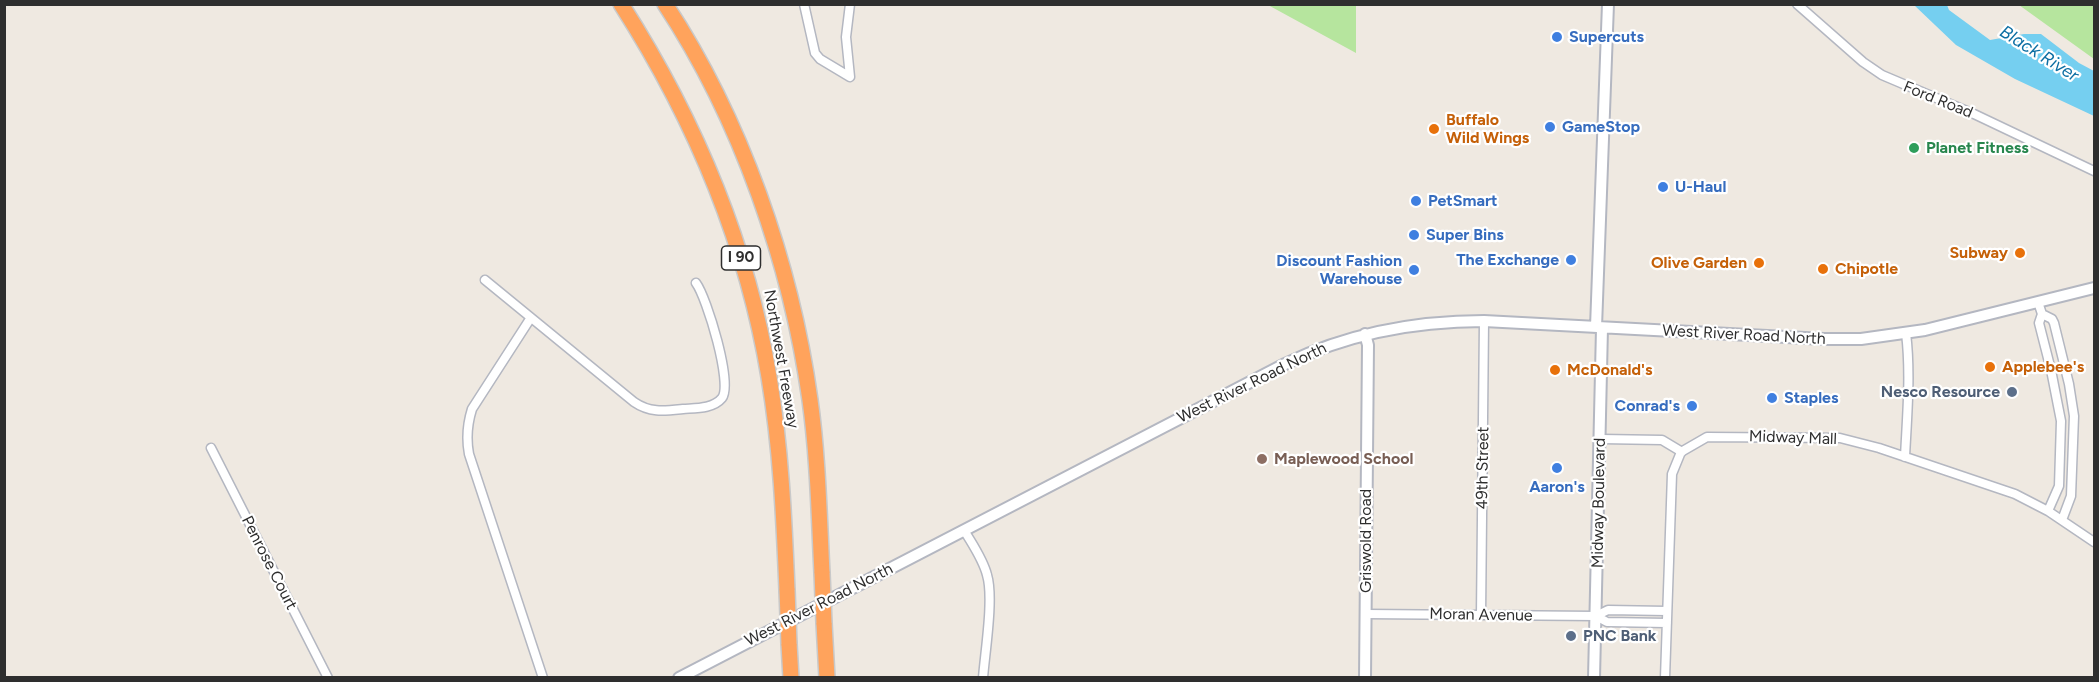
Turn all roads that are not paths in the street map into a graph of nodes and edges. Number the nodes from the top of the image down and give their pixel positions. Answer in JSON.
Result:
{"nodes":[{"id":1,"x":621,"y":4,"type":"edge"},
{"id":2,"x":665,"y":4,"type":"edge"},
{"id":3,"x":804,"y":4,"type":"edge"},
{"id":4,"x":850,"y":4,"type":"edge"},
{"id":5,"x":1608,"y":4,"type":"edge"},
{"id":6,"x":1797,"y":4,"type":"edge"},
{"id":7,"x":2094,"y":171,"type":"edge"},
{"id":8,"x":485,"y":280,"type":"dead end"},
{"id":9,"x":696,"y":283,"type":"dead end"},
{"id":10,"x":2094,"y":288,"type":"edge"},
{"id":11,"x":2038,"y":302,"type":"junction"},
{"id":12,"x":2042,"y":314,"type":"junction"},
{"id":13,"x":530,"y":319,"type":"junction"},
{"id":14,"x":1484,"y":321,"type":"junction"},
{"id":15,"x":1599,"y":327,"type":"junction"},
{"id":16,"x":1906,"y":333,"type":"junction"},
{"id":17,"x":1365,"y":334,"type":"junction"},
{"id":18,"x":1600,"y":439,"type":"junction"},
{"id":19,"x":211,"y":448,"type":"dead end"},
{"id":20,"x":1682,"y":452,"type":"junction"},
{"id":21,"x":1905,"y":457,"type":"junction"},
{"id":22,"x":2048,"y":511,"type":"junction"},
{"id":23,"x":2062,"y":520,"type":"junction"},
{"id":24,"x":964,"y":530,"type":"junction"},
{"id":25,"x":2094,"y":542,"type":"edge"},
{"id":26,"x":1667,"y":611,"type":"junction"},
{"id":27,"x":1366,"y":614,"type":"junction"},
{"id":28,"x":1481,"y":615,"type":"junction"},
{"id":29,"x":1596,"y":616,"type":"junction"},
{"id":30,"x":1667,"y":623,"type":"junction"},
{"id":31,"x":787,"y":644,"type":"junction"},
{"id":32,"x":828,"y":677,"type":"edge"},
{"id":33,"x":328,"y":678,"type":"edge"},
{"id":34,"x":543,"y":678,"type":"edge"},
{"id":35,"x":679,"y":678,"type":"edge"},
{"id":36,"x":785,"y":678,"type":"edge"},
{"id":37,"x":791,"y":678,"type":"edge"},
{"id":38,"x":983,"y":678,"type":"edge"},
{"id":39,"x":1365,"y":678,"type":"edge"},
{"id":40,"x":1594,"y":678,"type":"edge"},
{"id":41,"x":1665,"y":678,"type":"edge"}],
"edges":[{"from":1,"to":31,"type":"highway","name":"Northwest Freeway","number":"I 90","bridge":true},
{"from":2,"to":32,"type":"highway","name":"Northwest Freeway","number":"I 90","bridge":true},
{"from":3,"to":4,"type":"street"},
{"from":5,"to":15,"type":"street","name":"Midway Boulevard"},
{"from":6,"to":7,"type":"street","name":"Ford Road"},
{"from":8,"to":13,"type":"street"},
{"from":9,"to":13,"type":"street"},
{"from":10,"to":11,"type":"street","name":"West River Road North"},
{"from":11,"to":12,"type":"street"},
{"from":11,"to":16,"type":"street","name":"West River Road North"},
{"from":12,"to":22,"type":"street"},
{"from":12,"to":23,"type":"street"},
{"from":13,"to":34,"type":"street"},
{"from":14,"to":15,"type":"street","name":"West River Road North"},
{"from":14,"to":17,"type":"street","name":"West River Road North"},
{"from":14,"to":28,"type":"street","name":"49th Street"},
{"from":15,"to":16,"type":"street","name":"West River Road North"},
{"from":15,"to":18,"type":"street","name":"Midway Boulevard"},
{"from":16,"to":21,"type":"street"},
{"from":17,"to":24,"type":"street","name":"West River Road North"},
{"from":17,"to":27,"type":"street","name":"Griswold Road"},
{"from":18,"to":20,"type":"street"},
{"from":18,"to":29,"type":"street","name":"Midway Boulevard"},
{"from":19,"to":33,"type":"street","name":"Penrose Court"},
{"from":20,"to":21,"type":"street","name":"Midway Mall"},
{"from":20,"to":26,"type":"street"},
{"from":21,"to":22,"type":"street","name":"Midway Mall"},
{"from":22,"to":23,"type":"street","name":"Midway Mall"},
{"from":23,"to":25,"type":"street","name":"Midway Mall"},
{"from":24,"to":35,"type":"street","name":"West River Road North"},
{"from":24,"to":38,"type":"street"},
{"from":26,"to":29,"type":"street","name":"Moran Avenue"},
{"from":26,"to":30,"type":"street"},
{"from":27,"to":28,"type":"street","name":"Moran Avenue"},
{"from":27,"to":39,"type":"street","name":"Griswold Road"},
{"from":28,"to":29,"type":"street","name":"Moran Avenue"},
{"from":29,"to":30,"type":"street","name":"Moran Avenue"},
{"from":29,"to":40,"type":"street","name":"Midway Boulevard"},
{"from":30,"to":41,"type":"street"},
{"from":31,"to":36,"type":"highway"},
{"from":31,"to":37,"type":"highway"}]}
